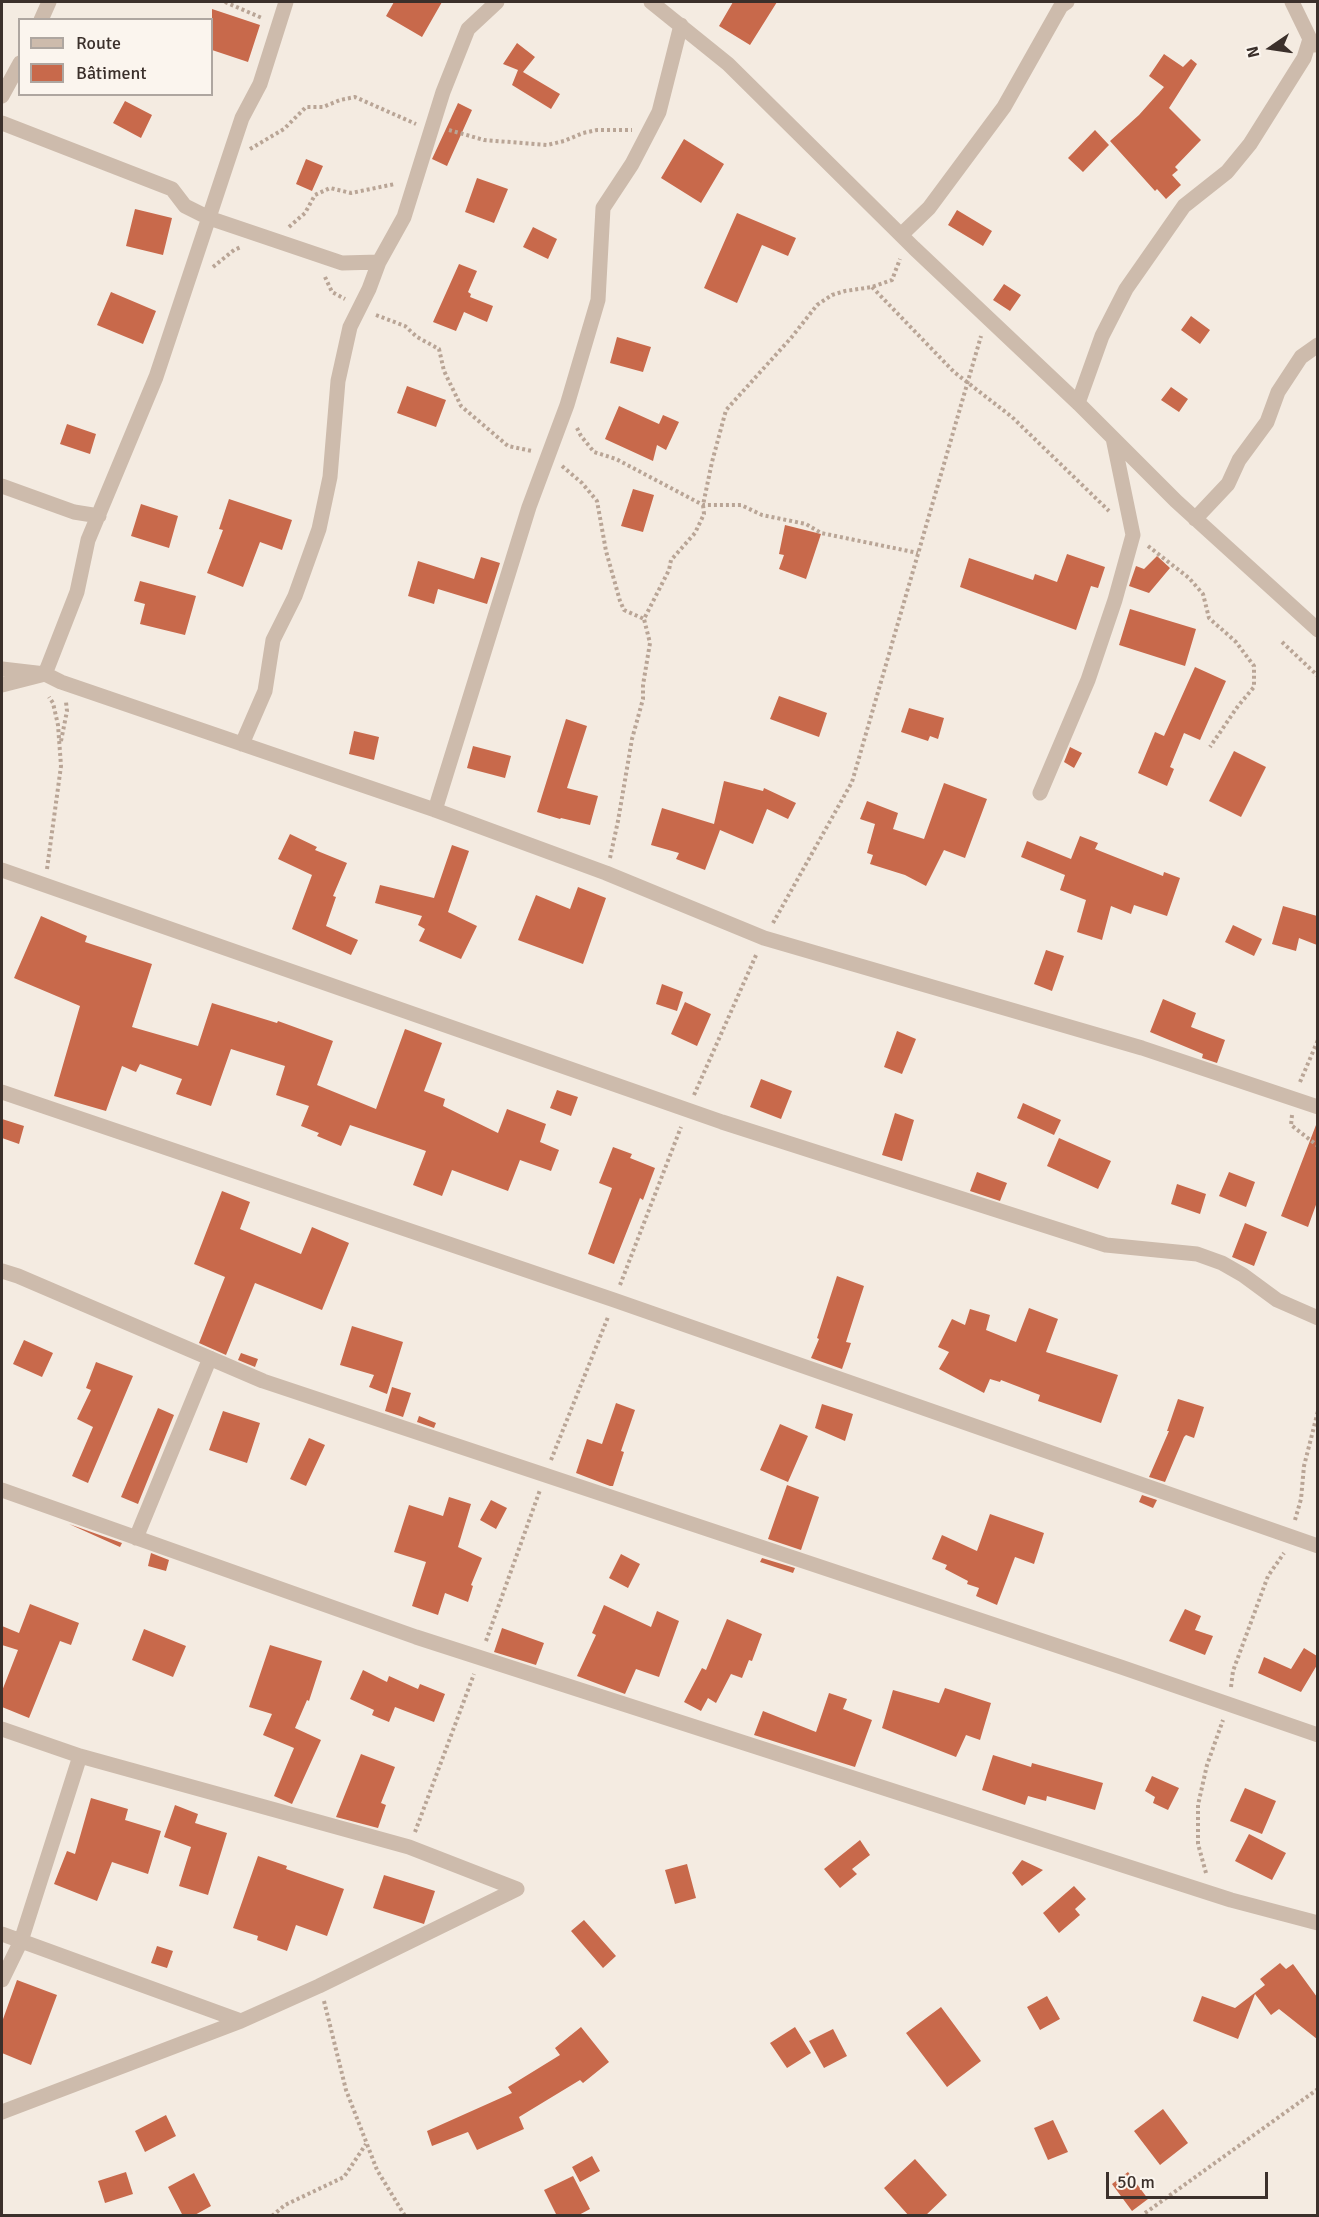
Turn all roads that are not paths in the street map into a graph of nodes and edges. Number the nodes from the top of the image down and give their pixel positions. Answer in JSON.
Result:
{"nodes":[{"id":1,"x":49,"y":2,"type":"edge"},
{"id":2,"x":286,"y":2,"type":"edge"},
{"id":3,"x":497,"y":2,"type":"edge"},
{"id":4,"x":651,"y":2,"type":"edge"},
{"id":5,"x":1067,"y":2,"type":"edge"},
{"id":6,"x":1292,"y":2,"type":"edge"},
{"id":7,"x":42,"y":18,"type":"edge"},
{"id":8,"x":681,"y":25,"type":"junction"},
{"id":9,"x":1313,"y":43,"type":"edge"},
{"id":10,"x":18,"y":67,"type":"edge"},
{"id":11,"x":2,"y":96,"type":"edge"},
{"id":12,"x":2,"y":123,"type":"edge"},
{"id":13,"x":209,"y":218,"type":"junction"},
{"id":14,"x":903,"y":237,"type":"junction"},
{"id":15,"x":379,"y":262,"type":"junction"},
{"id":16,"x":1317,"y":345,"type":"edge"},
{"id":17,"x":1078,"y":403,"type":"junction"},
{"id":18,"x":1113,"y":438,"type":"junction"},
{"id":19,"x":2,"y":486,"type":"edge"},
{"id":20,"x":99,"y":516,"type":"junction"},
{"id":21,"x":1195,"y":519,"type":"junction"},
{"id":22,"x":1317,"y":630,"type":"edge"},
{"id":23,"x":2,"y":669,"type":"edge"},
{"id":24,"x":39,"y":676,"type":"junction"},
{"id":25,"x":2,"y":685,"type":"edge"},
{"id":26,"x":242,"y":744,"type":"junction"},
{"id":27,"x":1040,"y":793,"type":"dead end"},
{"id":28,"x":435,"y":810,"type":"junction"},
{"id":29,"x":2,"y":870,"type":"edge"},
{"id":30,"x":2,"y":1092,"type":"edge"},
{"id":31,"x":1317,"y":1107,"type":"edge"},
{"id":32,"x":2,"y":1271,"type":"edge"},
{"id":33,"x":1317,"y":1318,"type":"edge"},
{"id":34,"x":210,"y":1358,"type":"junction"},
{"id":35,"x":2,"y":1490,"type":"edge"},
{"id":36,"x":136,"y":1538,"type":"junction"},
{"id":37,"x":1317,"y":1546,"type":"edge"},
{"id":38,"x":2,"y":1729,"type":"edge"},
{"id":39,"x":1317,"y":1735,"type":"edge"},
{"id":40,"x":80,"y":1756,"type":"junction"},
{"id":41,"x":1317,"y":1923,"type":"edge"},
{"id":42,"x":2,"y":1934,"type":"edge"},
{"id":43,"x":21,"y":1941,"type":"junction"},
{"id":44,"x":2,"y":1980,"type":"edge"},
{"id":45,"x":241,"y":2021,"type":"junction"},
{"id":46,"x":2,"y":2112,"type":"edge"}],
"edges":[{"from":1,"to":7,"type":"street"},
{"from":2,"to":13,"type":"street"},
{"from":3,"to":15,"type":"street"},
{"from":4,"to":8,"type":"street"},
{"from":5,"to":14,"type":"street"},
{"from":6,"to":9,"type":"street"},
{"from":8,"to":14,"type":"street"},
{"from":8,"to":28,"type":"street"},
{"from":9,"to":17,"type":"street"},
{"from":10,"to":11,"type":"street"},
{"from":12,"to":13,"type":"street"},
{"from":13,"to":15,"type":"street"},
{"from":13,"to":20,"type":"street"},
{"from":14,"to":17,"type":"street"},
{"from":15,"to":26,"type":"street"},
{"from":16,"to":21,"type":"street"},
{"from":17,"to":18,"type":"street"},
{"from":18,"to":21,"type":"street"},
{"from":18,"to":27,"type":"street"},
{"from":19,"to":20,"type":"street"},
{"from":20,"to":24,"type":"street"},
{"from":21,"to":22,"type":"street"},
{"from":23,"to":24,"type":"street"},
{"from":24,"to":25,"type":"street"},
{"from":24,"to":26,"type":"street"},
{"from":26,"to":28,"type":"street"},
{"from":28,"to":31,"type":"street"},
{"from":29,"to":33,"type":"street"},
{"from":30,"to":37,"type":"street"},
{"from":32,"to":34,"type":"street"},
{"from":34,"to":36,"type":"street"},
{"from":34,"to":39,"type":"street"},
{"from":35,"to":36,"type":"street"},
{"from":36,"to":41,"type":"street"},
{"from":38,"to":40,"type":"street"},
{"from":40,"to":43,"type":"street"},
{"from":40,"to":45,"type":"street"},
{"from":42,"to":43,"type":"street"},
{"from":43,"to":44,"type":"street"},
{"from":43,"to":45,"type":"street"},
{"from":45,"to":46,"type":"street"}]}
